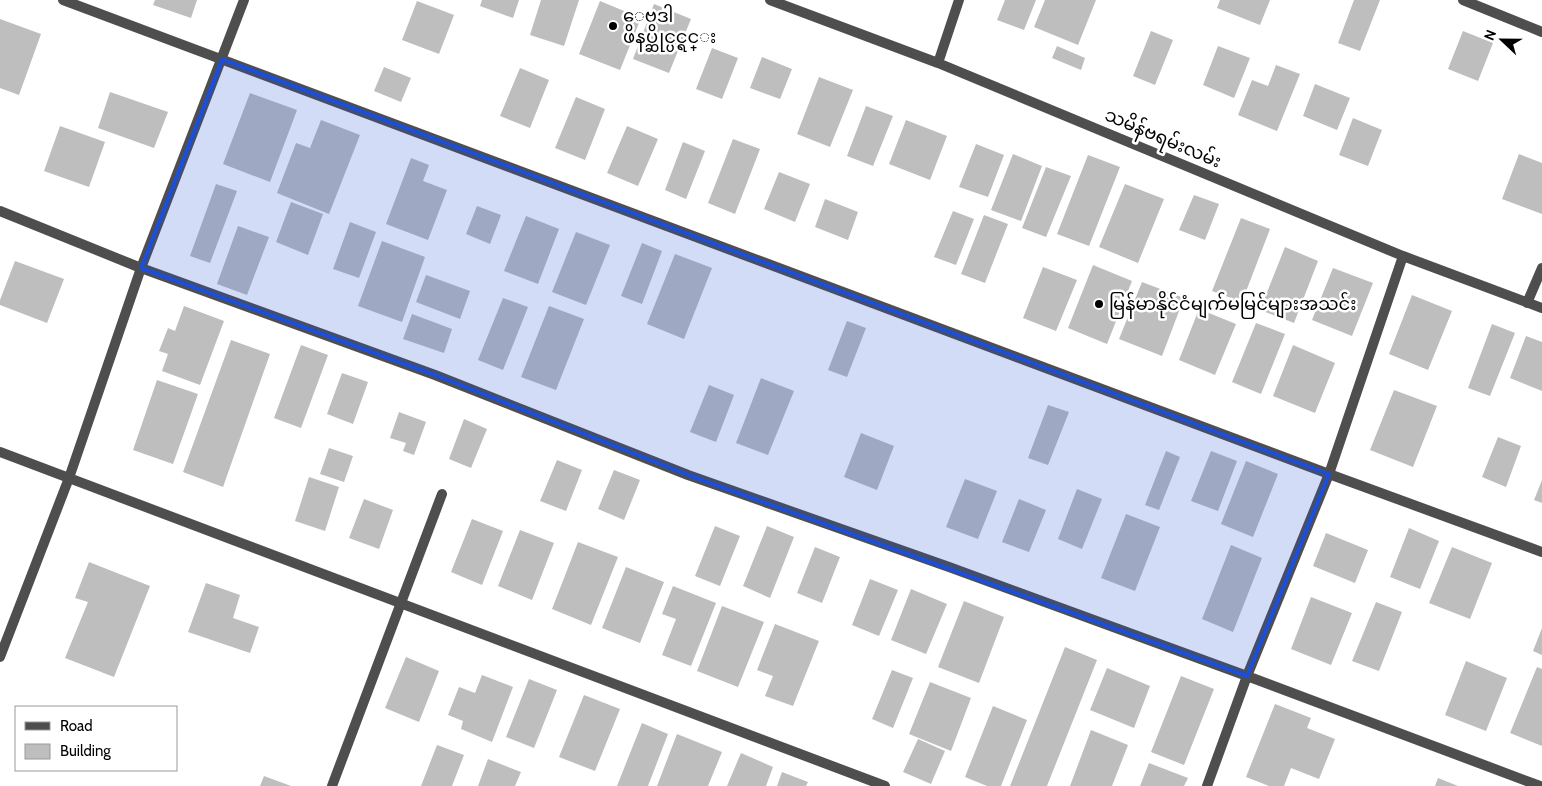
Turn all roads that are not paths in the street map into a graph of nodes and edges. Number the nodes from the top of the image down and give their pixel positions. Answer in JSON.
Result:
{"nodes":[{"id":1,"x":63,"y":0,"type":"edge"},
{"id":2,"x":244,"y":0,"type":"edge"},
{"id":3,"x":770,"y":0,"type":"edge"},
{"id":4,"x":959,"y":0,"type":"edge"},
{"id":5,"x":1464,"y":0,"type":"edge"},
{"id":6,"x":1542,"y":32,"type":"edge"},
{"id":7,"x":222,"y":59,"type":"junction"},
{"id":8,"x":938,"y":63,"type":"junction"},
{"id":9,"x":0,"y":211,"type":"edge"},
{"id":10,"x":1403,"y":256,"type":"junction"},
{"id":11,"x":141,"y":268,"type":"junction"},
{"id":12,"x":1542,"y":268,"type":"edge"},
{"id":13,"x":1527,"y":303,"type":"junction"},
{"id":14,"x":1542,"y":308,"type":"edge"},
{"id":15,"x":0,"y":452,"type":"edge"},
{"id":16,"x":1329,"y":474,"type":"junction"},
{"id":17,"x":69,"y":478,"type":"junction"},
{"id":18,"x":442,"y":494,"type":"dead end"},
{"id":19,"x":1542,"y":552,"type":"edge"},
{"id":20,"x":401,"y":604,"type":"junction"},
{"id":21,"x":0,"y":657,"type":"edge"},
{"id":22,"x":1247,"y":676,"type":"junction"},
{"id":23,"x":332,"y":786,"type":"edge"},
{"id":24,"x":885,"y":786,"type":"edge"},
{"id":25,"x":1207,"y":786,"type":"edge"},
{"id":26,"x":1540,"y":786,"type":"edge"}],
"edges":[{"from":1,"to":7,"type":"street"},
{"from":2,"to":7,"type":"street"},
{"from":3,"to":8,"type":"street","name":"သမိန်ဗရမ်းလမ်း"},
{"from":4,"to":8,"type":"street"},
{"from":5,"to":6,"type":"street"},
{"from":7,"to":11,"type":"street"},
{"from":7,"to":16,"type":"street"},
{"from":8,"to":10,"type":"street","name":"သမိန်ဗရမ်းလမ်း"},
{"from":9,"to":11,"type":"street"},
{"from":10,"to":13,"type":"street","name":"သမိန်ဗရမ်းလမ်း"},
{"from":10,"to":16,"type":"street"},
{"from":11,"to":17,"type":"street"},
{"from":11,"to":22,"type":"street"},
{"from":12,"to":13,"type":"street"},
{"from":13,"to":14,"type":"street","name":"သမိန်ဗရမ်းလမ်း"},
{"from":15,"to":17,"type":"street"},
{"from":16,"to":19,"type":"street"},
{"from":16,"to":22,"type":"street"},
{"from":17,"to":20,"type":"street"},
{"from":17,"to":21,"type":"street"},
{"from":18,"to":20,"type":"street"},
{"from":20,"to":23,"type":"street"},
{"from":20,"to":24,"type":"street"},
{"from":22,"to":25,"type":"street"},
{"from":22,"to":26,"type":"street"}]}
